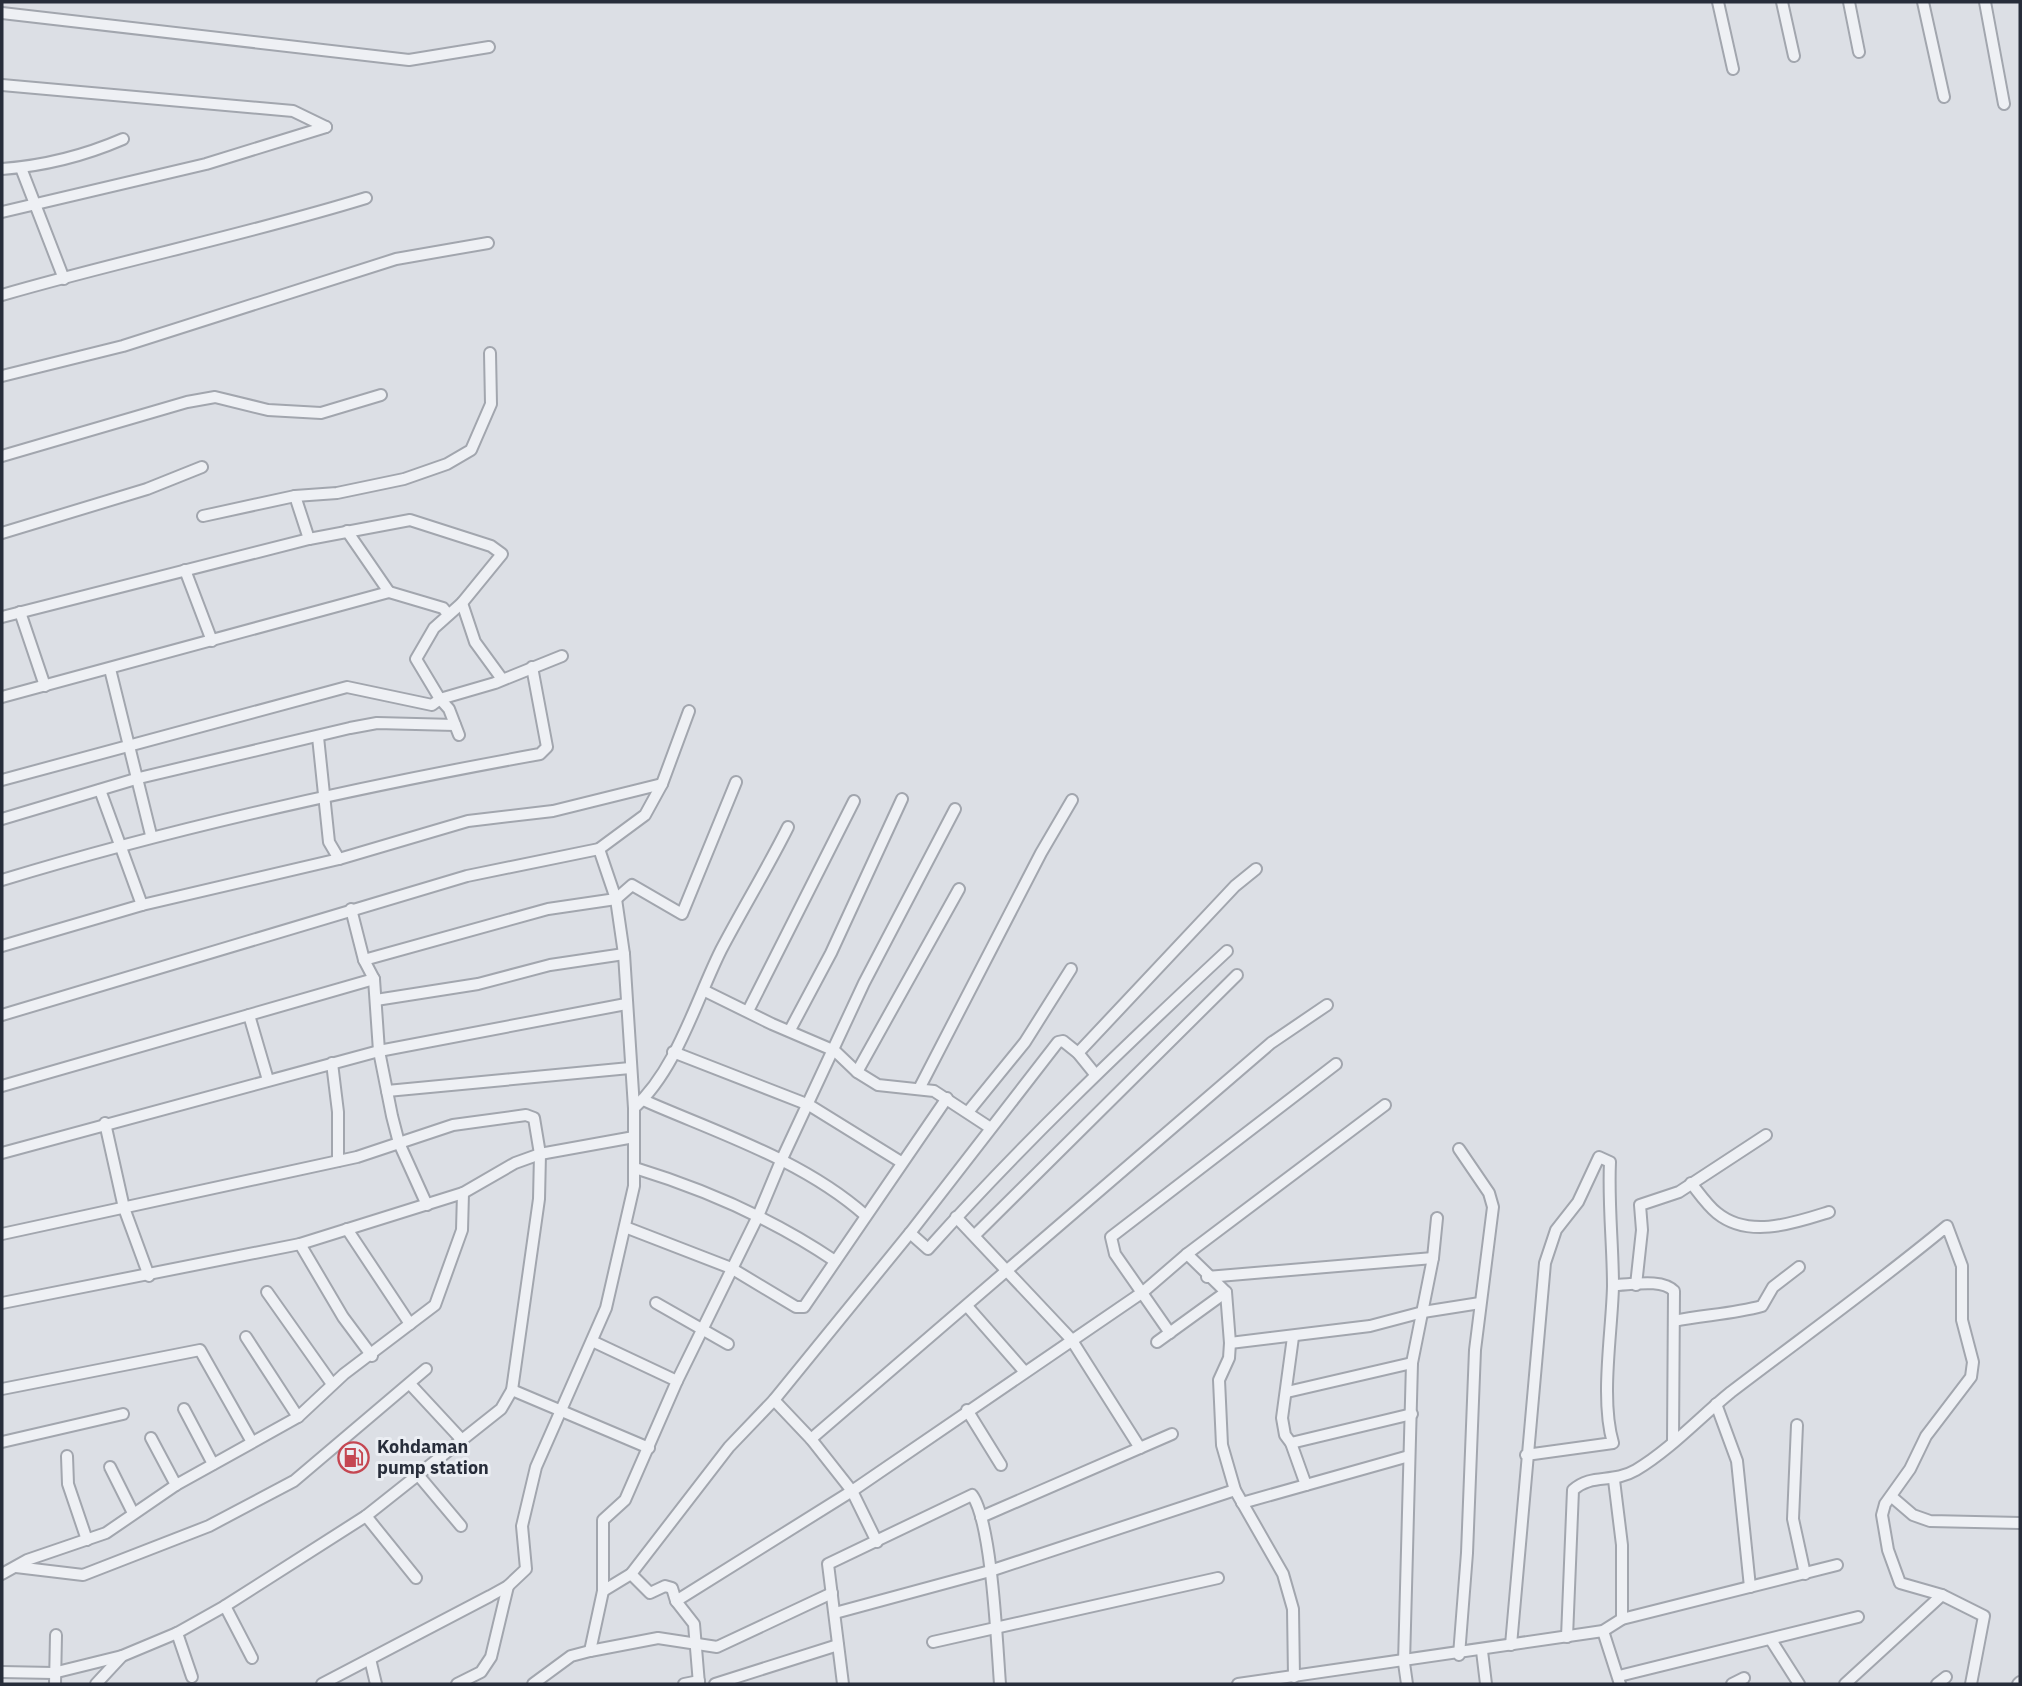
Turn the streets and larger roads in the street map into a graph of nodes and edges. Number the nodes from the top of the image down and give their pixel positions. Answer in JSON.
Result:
{"nodes":[{"id":1,"x":1718,"y":2,"type":"edge"},
{"id":2,"x":1782,"y":2,"type":"edge"},
{"id":3,"x":1849,"y":2,"type":"edge"},
{"id":4,"x":1923,"y":2,"type":"edge"},
{"id":5,"x":1985,"y":2,"type":"edge"},
{"id":6,"x":2,"y":13,"type":"edge"},
{"id":7,"x":489,"y":47,"type":"dead end"},
{"id":8,"x":1859,"y":52,"type":"dead end"},
{"id":9,"x":1794,"y":56,"type":"dead end"},
{"id":10,"x":1733,"y":69,"type":"dead end"},
{"id":11,"x":2,"y":85,"type":"edge"},
{"id":12,"x":1944,"y":97,"type":"dead end"},
{"id":13,"x":2004,"y":104,"type":"dead end"},
{"id":14,"x":123,"y":139,"type":"dead end"},
{"id":15,"x":21,"y":168,"type":"junction"},
{"id":16,"x":2,"y":169,"type":"edge"},
{"id":17,"x":366,"y":198,"type":"dead end"},
{"id":18,"x":33,"y":203,"type":"junction"},
{"id":19,"x":2,"y":212,"type":"edge"},
{"id":20,"x":488,"y":243,"type":"dead end"},
{"id":21,"x":65,"y":279,"type":"junction"},
{"id":22,"x":2,"y":295,"type":"edge"},
{"id":23,"x":490,"y":353,"type":"dead end"},
{"id":24,"x":2,"y":376,"type":"edge"},
{"id":25,"x":381,"y":396,"type":"dead end"},
{"id":26,"x":2,"y":456,"type":"edge"},
{"id":27,"x":202,"y":467,"type":"dead end"},
{"id":28,"x":295,"y":496,"type":"junction"},
{"id":29,"x":203,"y":516,"type":"dead end"},
{"id":30,"x":347,"y":531,"type":"junction"},
{"id":31,"x":2,"y":533,"type":"edge"},
{"id":32,"x":309,"y":539,"type":"junction"},
{"id":33,"x":185,"y":570,"type":"junction"},
{"id":34,"x":389,"y":592,"type":"junction"},
{"id":35,"x":462,"y":603,"type":"junction"},
{"id":36,"x":20,"y":612,"type":"junction"},
{"id":37,"x":449,"y":614,"type":"junction"},
{"id":38,"x":2,"y":617,"type":"edge"},
{"id":39,"x":212,"y":640,"type":"junction"},
{"id":40,"x":562,"y":656,"type":"dead end"},
{"id":41,"x":532,"y":667,"type":"junction"},
{"id":42,"x":110,"y":669,"type":"junction"},
{"id":43,"x":502,"y":680,"type":"junction"},
{"id":44,"x":45,"y":686,"type":"junction"},
{"id":45,"x":2,"y":698,"type":"edge"},
{"id":46,"x":440,"y":699,"type":"junction"},
{"id":47,"x":689,"y":711,"type":"dead end"},
{"id":48,"x":318,"y":737,"type":"junction"},
{"id":49,"x":131,"y":745,"type":"junction"},
{"id":50,"x":139,"y":778,"type":"junction"},
{"id":51,"x":2,"y":780,"type":"edge"},
{"id":52,"x":736,"y":782,"type":"dead end"},
{"id":53,"x":662,"y":784,"type":"junction"},
{"id":54,"x":100,"y":790,"type":"junction"},
{"id":55,"x":324,"y":796,"type":"junction"},
{"id":56,"x":902,"y":799,"type":"dead end"},
{"id":57,"x":1072,"y":800,"type":"dead end"},
{"id":58,"x":854,"y":801,"type":"dead end"},
{"id":59,"x":955,"y":809,"type":"dead end"},
{"id":60,"x":2,"y":819,"type":"edge"},
{"id":61,"x":788,"y":827,"type":"dead end"},
{"id":62,"x":151,"y":835,"type":"junction"},
{"id":63,"x":118,"y":844,"type":"junction"},
{"id":64,"x":599,"y":849,"type":"junction"},
{"id":65,"x":339,"y":859,"type":"junction"},
{"id":66,"x":1256,"y":869,"type":"dead end"},
{"id":67,"x":2,"y":880,"type":"edge"},
{"id":68,"x":958,"y":889,"type":"dead end"},
{"id":69,"x":616,"y":899,"type":"junction"},
{"id":70,"x":142,"y":905,"type":"junction"},
{"id":71,"x":351,"y":909,"type":"junction"},
{"id":72,"x":2,"y":946,"type":"edge"},
{"id":73,"x":1227,"y":951,"type":"dead end"},
{"id":74,"x":624,"y":954,"type":"junction"},
{"id":75,"x":363,"y":960,"type":"junction"},
{"id":76,"x":1071,"y":969,"type":"dead end"},
{"id":77,"x":1237,"y":975,"type":"dead end"},
{"id":78,"x":374,"y":979,"type":"junction"},
{"id":79,"x":705,"y":991,"type":"junction"},
{"id":80,"x":376,"y":1000,"type":"junction"},
{"id":81,"x":626,"y":1004,"type":"junction"},
{"id":82,"x":1327,"y":1005,"type":"dead end"},
{"id":83,"x":748,"y":1011,"type":"junction"},
{"id":84,"x":250,"y":1015,"type":"junction"},
{"id":85,"x":2,"y":1016,"type":"edge"},
{"id":86,"x":790,"y":1030,"type":"junction"},
{"id":87,"x":379,"y":1051,"type":"junction"},
{"id":88,"x":835,"y":1051,"type":"junction"},
{"id":89,"x":673,"y":1052,"type":"junction"},
{"id":90,"x":1078,"y":1053,"type":"junction"},
{"id":91,"x":332,"y":1063,"type":"junction"},
{"id":92,"x":1336,"y":1065,"type":"dead end"},
{"id":93,"x":630,"y":1068,"type":"junction"},
{"id":94,"x":857,"y":1072,"type":"junction"},
{"id":95,"x":1095,"y":1074,"type":"junction"},
{"id":96,"x":268,"y":1080,"type":"junction"},
{"id":97,"x":2,"y":1086,"type":"edge"},
{"id":98,"x":920,"y":1087,"type":"junction"},
{"id":99,"x":387,"y":1091,"type":"junction"},
{"id":100,"x":947,"y":1098,"type":"junction"},
{"id":101,"x":643,"y":1100,"type":"junction"},
{"id":102,"x":809,"y":1105,"type":"junction"},
{"id":103,"x":1385,"y":1105,"type":"dead end"},
{"id":104,"x":634,"y":1108,"type":"junction"},
{"id":105,"x":968,"y":1112,"type":"junction"},
{"id":106,"x":105,"y":1123,"type":"junction"},
{"id":107,"x":989,"y":1127,"type":"junction"},
{"id":108,"x":1766,"y":1135,"type":"dead end"},
{"id":109,"x":634,"y":1137,"type":"junction"},
{"id":110,"x":400,"y":1143,"type":"junction"},
{"id":111,"x":1459,"y":1149,"type":"dead end"},
{"id":112,"x":2,"y":1153,"type":"edge"},
{"id":113,"x":540,"y":1154,"type":"junction"},
{"id":114,"x":338,"y":1161,"type":"junction"},
{"id":115,"x":780,"y":1161,"type":"junction"},
{"id":116,"x":901,"y":1162,"type":"junction"},
{"id":117,"x":635,"y":1168,"type":"junction"},
{"id":118,"x":1691,"y":1183,"type":"junction"},
{"id":119,"x":463,"y":1193,"type":"junction"},
{"id":120,"x":427,"y":1205,"type":"junction"},
{"id":121,"x":124,"y":1208,"type":"junction"},
{"id":122,"x":1829,"y":1212,"type":"dead end"},
{"id":123,"x":865,"y":1215,"type":"junction"},
{"id":124,"x":758,"y":1216,"type":"junction"},
{"id":125,"x":956,"y":1217,"type":"junction"},
{"id":126,"x":1437,"y":1218,"type":"dead end"},
{"id":127,"x":625,"y":1227,"type":"junction"},
{"id":128,"x":347,"y":1229,"type":"junction"},
{"id":129,"x":910,"y":1233,"type":"junction"},
{"id":130,"x":2,"y":1234,"type":"edge"},
{"id":131,"x":975,"y":1235,"type":"junction"},
{"id":132,"x":300,"y":1244,"type":"junction"},
{"id":133,"x":1187,"y":1254,"type":"junction"},
{"id":134,"x":1433,"y":1258,"type":"junction"},
{"id":135,"x":835,"y":1261,"type":"junction"},
{"id":136,"x":1799,"y":1267,"type":"dead end"},
{"id":137,"x":731,"y":1268,"type":"junction"},
{"id":138,"x":1006,"y":1270,"type":"junction"},
{"id":139,"x":149,"y":1276,"type":"junction"},
{"id":140,"x":1207,"y":1277,"type":"junction"},
{"id":141,"x":1613,"y":1285,"type":"junction"},
{"id":142,"x":1636,"y":1285,"type":"junction"},
{"id":143,"x":267,"y":1292,"type":"dead end"},
{"id":144,"x":1143,"y":1292,"type":"junction"},
{"id":145,"x":1226,"y":1292,"type":"junction"},
{"id":146,"x":2,"y":1303,"type":"edge"},
{"id":147,"x":656,"y":1303,"type":"dead end"},
{"id":148,"x":1480,"y":1303,"type":"junction"},
{"id":149,"x":967,"y":1306,"type":"junction"},
{"id":150,"x":1423,"y":1312,"type":"junction"},
{"id":151,"x":1674,"y":1321,"type":"junction"},
{"id":152,"x":410,"y":1324,"type":"junction"},
{"id":153,"x":703,"y":1328,"type":"junction"},
{"id":154,"x":1170,"y":1332,"type":"junction"},
{"id":155,"x":246,"y":1337,"type":"dead end"},
{"id":156,"x":1293,"y":1337,"type":"junction"},
{"id":157,"x":1071,"y":1339,"type":"junction"},
{"id":158,"x":592,"y":1341,"type":"junction"},
{"id":159,"x":1157,"y":1342,"type":"dead end"},
{"id":160,"x":728,"y":1343,"type":"dead end"},
{"id":161,"x":1230,"y":1343,"type":"junction"},
{"id":162,"x":372,"y":1356,"type":"junction"},
{"id":163,"x":1412,"y":1363,"type":"junction"},
{"id":164,"x":426,"y":1369,"type":"dead end"},
{"id":165,"x":1024,"y":1371,"type":"junction"},
{"id":166,"x":677,"y":1381,"type":"junction"},
{"id":167,"x":332,"y":1384,"type":"junction"},
{"id":168,"x":410,"y":1384,"type":"junction"},
{"id":169,"x":2,"y":1389,"type":"edge"},
{"id":170,"x":512,"y":1390,"type":"junction"},
{"id":171,"x":1287,"y":1392,"type":"junction"},
{"id":172,"x":774,"y":1400,"type":"junction"},
{"id":173,"x":1716,"y":1404,"type":"junction"},
{"id":174,"x":184,"y":1409,"type":"dead end"},
{"id":175,"x":967,"y":1410,"type":"junction"},
{"id":176,"x":558,"y":1412,"type":"junction"},
{"id":177,"x":123,"y":1414,"type":"dead end"},
{"id":178,"x":1412,"y":1414,"type":"junction"},
{"id":179,"x":298,"y":1417,"type":"junction"},
{"id":180,"x":1797,"y":1425,"type":"dead end"},
{"id":181,"x":1172,"y":1434,"type":"dead end"},
{"id":182,"x":151,"y":1438,"type":"dead end"},
{"id":183,"x":811,"y":1439,"type":"junction"},
{"id":184,"x":462,"y":1440,"type":"junction"},
{"id":185,"x":2,"y":1442,"type":"edge"},
{"id":186,"x":252,"y":1442,"type":"junction"},
{"id":187,"x":1673,"y":1442,"type":"junction"},
{"id":188,"x":1292,"y":1443,"type":"junction"},
{"id":189,"x":649,"y":1448,"type":"junction"},
{"id":190,"x":1140,"y":1448,"type":"junction"},
{"id":191,"x":1526,"y":1455,"type":"junction"},
{"id":192,"x":67,"y":1456,"type":"dead end"},
{"id":193,"x":1409,"y":1457,"type":"junction"},
{"id":194,"x":213,"y":1464,"type":"junction"},
{"id":195,"x":1001,"y":1465,"type":"dead end"},
{"id":196,"x":110,"y":1467,"type":"dead end"},
{"id":197,"x":419,"y":1476,"type":"junction"},
{"id":198,"x":1614,"y":1480,"type":"junction"},
{"id":199,"x":176,"y":1485,"type":"junction"},
{"id":200,"x":1306,"y":1485,"type":"junction"},
{"id":201,"x":1235,"y":1490,"type":"junction"},
{"id":202,"x":852,"y":1491,"type":"junction"},
{"id":203,"x":1892,"y":1497,"type":"junction"},
{"id":204,"x":1242,"y":1503,"type":"junction"},
{"id":205,"x":133,"y":1513,"type":"junction"},
{"id":206,"x":366,"y":1516,"type":"junction"},
{"id":207,"x":981,"y":1517,"type":"junction"},
{"id":208,"x":2020,"y":1522,"type":"edge"},
{"id":209,"x":461,"y":1526,"type":"dead end"},
{"id":210,"x":87,"y":1539,"type":"junction"},
{"id":211,"x":877,"y":1542,"type":"junction"},
{"id":212,"x":1837,"y":1566,"type":"dead end"},
{"id":213,"x":16,"y":1567,"type":"junction"},
{"id":214,"x":990,"y":1571,"type":"junction"},
{"id":215,"x":2,"y":1574,"type":"edge"},
{"id":216,"x":631,"y":1574,"type":"junction"},
{"id":217,"x":1805,"y":1574,"type":"junction"},
{"id":218,"x":416,"y":1578,"type":"dead end"},
{"id":219,"x":1217,"y":1578,"type":"dead end"},
{"id":220,"x":508,"y":1586,"type":"junction"},
{"id":221,"x":1751,"y":1587,"type":"junction"},
{"id":222,"x":603,"y":1591,"type":"junction"},
{"id":223,"x":832,"y":1592,"type":"junction"},
{"id":224,"x":1942,"y":1595,"type":"junction"},
{"id":225,"x":676,"y":1601,"type":"junction"},
{"id":226,"x":225,"y":1606,"type":"junction"},
{"id":227,"x":835,"y":1613,"type":"junction"},
{"id":228,"x":1858,"y":1616,"type":"dead end"},
{"id":229,"x":1622,"y":1619,"type":"junction"},
{"id":230,"x":996,"y":1627,"type":"junction"},
{"id":231,"x":1603,"y":1632,"type":"junction"},
{"id":232,"x":177,"y":1633,"type":"junction"},
{"id":233,"x":56,"y":1635,"type":"dead end"},
{"id":234,"x":1567,"y":1637,"type":"junction"},
{"id":235,"x":1772,"y":1640,"type":"junction"},
{"id":236,"x":933,"y":1642,"type":"dead end"},
{"id":237,"x":697,"y":1644,"type":"junction"},
{"id":238,"x":1511,"y":1645,"type":"junction"},
{"id":239,"x":838,"y":1646,"type":"junction"},
{"id":240,"x":590,"y":1651,"type":"junction"},
{"id":241,"x":1482,"y":1651,"type":"junction"},
{"id":242,"x":1459,"y":1655,"type":"junction"},
{"id":243,"x":121,"y":1656,"type":"junction"},
{"id":244,"x":252,"y":1658,"type":"dead end"},
{"id":245,"x":370,"y":1659,"type":"junction"},
{"id":246,"x":1404,"y":1663,"type":"junction"},
{"id":247,"x":2,"y":1672,"type":"edge"},
{"id":248,"x":545,"y":1672,"type":"junction"},
{"id":249,"x":192,"y":1677,"type":"dead end"},
{"id":250,"x":1294,"y":1677,"type":"junction"},
{"id":251,"x":1947,"y":1677,"type":"dead end"},
{"id":252,"x":1744,"y":1678,"type":"dead end"},
{"id":253,"x":54,"y":1679,"type":"edge"},
{"id":254,"x":1331,"y":1679,"type":"edge"},
{"id":255,"x":1620,"y":1680,"type":"edge"},
{"id":256,"x":699,"y":1683,"type":"edge"},
{"id":257,"x":1253,"y":1683,"type":"edge"},
{"id":258,"x":96,"y":1684,"type":"edge"},
{"id":259,"x":322,"y":1684,"type":"edge"},
{"id":260,"x":376,"y":1684,"type":"edge"},
{"id":261,"x":457,"y":1684,"type":"edge"},
{"id":262,"x":533,"y":1684,"type":"edge"},
{"id":263,"x":548,"y":1684,"type":"edge"},
{"id":264,"x":684,"y":1684,"type":"edge"},
{"id":265,"x":715,"y":1684,"type":"edge"},
{"id":266,"x":843,"y":1684,"type":"edge"},
{"id":267,"x":1000,"y":1684,"type":"edge"},
{"id":268,"x":1238,"y":1684,"type":"edge"},
{"id":269,"x":1407,"y":1684,"type":"edge"},
{"id":270,"x":1486,"y":1684,"type":"edge"},
{"id":271,"x":1731,"y":1684,"type":"edge"},
{"id":272,"x":1799,"y":1684,"type":"edge"},
{"id":273,"x":1844,"y":1684,"type":"edge"},
{"id":274,"x":1937,"y":1684,"type":"edge"},
{"id":275,"x":1971,"y":1684,"type":"edge"}],
"edges":[{"from":1,"to":10,"type":"street"},
{"from":2,"to":9,"type":"street"},
{"from":3,"to":8,"type":"street"},
{"from":4,"to":12,"type":"street"},
{"from":5,"to":13,"type":"street"},
{"from":6,"to":7,"type":"street"},
{"from":11,"to":18,"type":"street"},
{"from":14,"to":15,"type":"street"},
{"from":15,"to":16,"type":"street"},
{"from":15,"to":18,"type":"street"},
{"from":17,"to":21,"type":"street"},
{"from":18,"to":19,"type":"street"},
{"from":18,"to":21,"type":"street"},
{"from":20,"to":24,"type":"street"},
{"from":21,"to":22,"type":"street"},
{"from":23,"to":28,"type":"street"},
{"from":25,"to":26,"type":"street"},
{"from":27,"to":31,"type":"street"},
{"from":28,"to":29,"type":"street"},
{"from":28,"to":32,"type":"street"},
{"from":30,"to":32,"type":"street"},
{"from":30,"to":34,"type":"street"},
{"from":30,"to":35,"type":"street"},
{"from":32,"to":33,"type":"street"},
{"from":33,"to":36,"type":"street"},
{"from":33,"to":39,"type":"street"},
{"from":34,"to":37,"type":"street"},
{"from":34,"to":39,"type":"street"},
{"from":35,"to":37,"type":"street"},
{"from":35,"to":43,"type":"street"},
{"from":36,"to":38,"type":"street"},
{"from":36,"to":44,"type":"street"},
{"from":37,"to":46,"type":"street"},
{"from":39,"to":42,"type":"street"},
{"from":40,"to":41,"type":"street"},
{"from":41,"to":43,"type":"street"},
{"from":41,"to":55,"type":"street"},
{"from":42,"to":44,"type":"street"},
{"from":42,"to":49,"type":"street"},
{"from":43,"to":46,"type":"street"},
{"from":44,"to":45,"type":"street"},
{"from":46,"to":48,"type":"street"},
{"from":46,"to":49,"type":"street"},
{"from":47,"to":53,"type":"street"},
{"from":48,"to":50,"type":"street"},
{"from":48,"to":55,"type":"street"},
{"from":49,"to":50,"type":"street"},
{"from":49,"to":51,"type":"street"},
{"from":50,"to":54,"type":"street"},
{"from":50,"to":62,"type":"street"},
{"from":52,"to":69,"type":"street"},
{"from":53,"to":64,"type":"street"},
{"from":53,"to":65,"type":"street"},
{"from":54,"to":60,"type":"street"},
{"from":54,"to":63,"type":"street"},
{"from":55,"to":62,"type":"street"},
{"from":55,"to":65,"type":"street"},
{"from":56,"to":86,"type":"street"},
{"from":57,"to":98,"type":"street"},
{"from":58,"to":83,"type":"street"},
{"from":59,"to":88,"type":"street"},
{"from":61,"to":79,"type":"street"},
{"from":62,"to":63,"type":"street"},
{"from":63,"to":67,"type":"street"},
{"from":63,"to":70,"type":"street"},
{"from":64,"to":69,"type":"street"},
{"from":64,"to":71,"type":"street"},
{"from":65,"to":70,"type":"street"},
{"from":66,"to":90,"type":"street"},
{"from":68,"to":94,"type":"street"},
{"from":69,"to":74,"type":"street"},
{"from":69,"to":75,"type":"street"},
{"from":70,"to":72,"type":"street"},
{"from":71,"to":75,"type":"street"},
{"from":71,"to":85,"type":"street"},
{"from":73,"to":95,"type":"street"},
{"from":74,"to":80,"type":"street"},
{"from":74,"to":81,"type":"street"},
{"from":75,"to":78,"type":"street"},
{"from":76,"to":105,"type":"street"},
{"from":77,"to":131,"type":"street"},
{"from":78,"to":80,"type":"street"},
{"from":78,"to":84,"type":"street"},
{"from":79,"to":83,"type":"street"},
{"from":79,"to":89,"type":"street"},
{"from":80,"to":87,"type":"street"},
{"from":81,"to":87,"type":"street"},
{"from":81,"to":93,"type":"street"},
{"from":82,"to":138,"type":"street"},
{"from":83,"to":86,"type":"street"},
{"from":84,"to":96,"type":"street"},
{"from":84,"to":97,"type":"street"},
{"from":86,"to":88,"type":"street"},
{"from":87,"to":91,"type":"street"},
{"from":87,"to":99,"type":"street"},
{"from":88,"to":94,"type":"street"},
{"from":88,"to":102,"type":"street"},
{"from":89,"to":101,"type":"street"},
{"from":89,"to":102,"type":"street"},
{"from":90,"to":95,"type":"street"},
{"from":90,"to":107,"type":"street"},
{"from":91,"to":96,"type":"street"},
{"from":91,"to":114,"type":"street"},
{"from":92,"to":144,"type":"street"},
{"from":93,"to":99,"type":"street"},
{"from":93,"to":104,"type":"street"},
{"from":94,"to":98,"type":"street"},
{"from":95,"to":125,"type":"street"},
{"from":96,"to":106,"type":"street"},
{"from":98,"to":100,"type":"street"},
{"from":99,"to":110,"type":"street"},
{"from":100,"to":105,"type":"street"},
{"from":100,"to":116,"type":"street"},
{"from":101,"to":104,"type":"street"},
{"from":101,"to":115,"type":"street"},
{"from":102,"to":115,"type":"street"},
{"from":102,"to":116,"type":"street"},
{"from":103,"to":133,"type":"street"},
{"from":104,"to":109,"type":"street"},
{"from":105,"to":107,"type":"street"},
{"from":106,"to":112,"type":"street"},
{"from":106,"to":121,"type":"street"},
{"from":107,"to":129,"type":"street"},
{"from":108,"to":118,"type":"street"},
{"from":109,"to":113,"type":"street"},
{"from":109,"to":117,"type":"street"},
{"from":110,"to":113,"type":"street"},
{"from":110,"to":114,"type":"street"},
{"from":110,"to":120,"type":"street"},
{"from":111,"to":148,"type":"street"},
{"from":113,"to":119,"type":"street"},
{"from":113,"to":170,"type":"street"},
{"from":114,"to":121,"type":"street"},
{"from":115,"to":123,"type":"street"},
{"from":115,"to":124,"type":"street"},
{"from":116,"to":123,"type":"street"},
{"from":117,"to":124,"type":"street"},
{"from":117,"to":127,"type":"street"},
{"from":118,"to":122,"type":"street"},
{"from":118,"to":142,"type":"street"},
{"from":119,"to":120,"type":"street"},
{"from":119,"to":152,"type":"street"},
{"from":120,"to":128,"type":"street"},
{"from":121,"to":130,"type":"street"},
{"from":121,"to":139,"type":"street"},
{"from":123,"to":135,"type":"street"},
{"from":124,"to":135,"type":"street"},
{"from":124,"to":137,"type":"street"},
{"from":125,"to":129,"type":"street"},
{"from":125,"to":131,"type":"street"},
{"from":126,"to":134,"type":"street"},
{"from":127,"to":137,"type":"street"},
{"from":127,"to":158,"type":"street"},
{"from":128,"to":132,"type":"street"},
{"from":128,"to":152,"type":"street"},
{"from":129,"to":172,"type":"street"},
{"from":131,"to":138,"type":"street"},
{"from":132,"to":139,"type":"street"},
{"from":132,"to":162,"type":"street"},
{"from":133,"to":140,"type":"street"},
{"from":133,"to":144,"type":"street"},
{"from":134,"to":140,"type":"street"},
{"from":134,"to":150,"type":"street"},
{"from":135,"to":137,"type":"street"},
{"from":136,"to":151,"type":"street"},
{"from":137,"to":153,"type":"street"},
{"from":138,"to":149,"type":"street"},
{"from":138,"to":157,"type":"street"},
{"from":139,"to":146,"type":"street"},
{"from":140,"to":145,"type":"street"},
{"from":141,"to":142,"type":"street"},
{"from":141,"to":191,"type":"street"},
{"from":141,"to":191,"type":"street"},
{"from":142,"to":151,"type":"street"},
{"from":143,"to":167,"type":"street"},
{"from":144,"to":154,"type":"street"},
{"from":144,"to":157,"type":"street"},
{"from":145,"to":154,"type":"street"},
{"from":145,"to":161,"type":"street"},
{"from":147,"to":153,"type":"street"},
{"from":148,"to":150,"type":"street"},
{"from":148,"to":242,"type":"street"},
{"from":149,"to":165,"type":"street"},
{"from":149,"to":183,"type":"street"},
{"from":150,"to":156,"type":"street"},
{"from":150,"to":163,"type":"street"},
{"from":151,"to":187,"type":"street"},
{"from":152,"to":162,"type":"street"},
{"from":153,"to":160,"type":"street"},
{"from":153,"to":166,"type":"street"},
{"from":154,"to":159,"type":"street"},
{"from":155,"to":179,"type":"street"},
{"from":156,"to":161,"type":"street"},
{"from":156,"to":171,"type":"street"},
{"from":157,"to":165,"type":"street"},
{"from":157,"to":190,"type":"street"},
{"from":158,"to":166,"type":"street"},
{"from":158,"to":176,"type":"street"},
{"from":161,"to":201,"type":"street"},
{"from":162,"to":167,"type":"street"},
{"from":163,"to":171,"type":"street"},
{"from":163,"to":178,"type":"street"},
{"from":164,"to":168,"type":"street"},
{"from":165,"to":175,"type":"street"},
{"from":166,"to":189,"type":"street"},
{"from":167,"to":179,"type":"street"},
{"from":168,"to":184,"type":"street"},
{"from":168,"to":213,"type":"street"},
{"from":169,"to":186,"type":"street"},
{"from":170,"to":176,"type":"street"},
{"from":170,"to":184,"type":"street"},
{"from":171,"to":188,"type":"street"},
{"from":172,"to":183,"type":"street"},
{"from":172,"to":216,"type":"street"},
{"from":173,"to":187,"type":"street"},
{"from":173,"to":203,"type":"street"},
{"from":173,"to":221,"type":"street"},
{"from":174,"to":194,"type":"street"},
{"from":175,"to":195,"type":"street"},
{"from":175,"to":202,"type":"street"},
{"from":176,"to":189,"type":"street"},
{"from":176,"to":220,"type":"street"},
{"from":177,"to":185,"type":"street"},
{"from":178,"to":188,"type":"street"},
{"from":178,"to":193,"type":"street"},
{"from":179,"to":186,"type":"street"},
{"from":180,"to":217,"type":"street"},
{"from":181,"to":190,"type":"street"},
{"from":182,"to":199,"type":"street"},
{"from":183,"to":202,"type":"street"},
{"from":184,"to":197,"type":"street"},
{"from":186,"to":194,"type":"street"},
{"from":187,"to":198,"type":"street"},
{"from":188,"to":200,"type":"street"},
{"from":189,"to":222,"type":"street"},
{"from":190,"to":207,"type":"street"},
{"from":191,"to":238,"type":"street"},
{"from":192,"to":210,"type":"street"},
{"from":193,"to":200,"type":"street"},
{"from":193,"to":246,"type":"street"},
{"from":194,"to":199,"type":"street"},
{"from":196,"to":205,"type":"street"},
{"from":197,"to":206,"type":"street"},
{"from":197,"to":209,"type":"street"},
{"from":198,"to":229,"type":"street"},
{"from":198,"to":234,"type":"street"},
{"from":199,"to":205,"type":"street"},
{"from":200,"to":204,"type":"street"},
{"from":201,"to":204,"type":"street"},
{"from":201,"to":214,"type":"street"},
{"from":202,"to":211,"type":"street"},
{"from":202,"to":225,"type":"street"},
{"from":203,"to":208,"type":"street"},
{"from":203,"to":224,"type":"street"},
{"from":204,"to":250,"type":"street"},
{"from":205,"to":210,"type":"street"},
{"from":206,"to":218,"type":"street"},
{"from":206,"to":226,"type":"street"},
{"from":207,"to":211,"type":"street"},
{"from":207,"to":214,"type":"street"},
{"from":210,"to":213,"type":"street"},
{"from":211,"to":223,"type":"street"},
{"from":212,"to":217,"type":"street"},
{"from":213,"to":215,"type":"street"},
{"from":214,"to":227,"type":"street"},
{"from":214,"to":230,"type":"street"},
{"from":216,"to":222,"type":"street"},
{"from":216,"to":225,"type":"street"},
{"from":217,"to":221,"type":"street"},
{"from":219,"to":230,"type":"street"},
{"from":220,"to":245,"type":"street"},
{"from":220,"to":261,"type":"street"},
{"from":221,"to":229,"type":"street"},
{"from":222,"to":240,"type":"street"},
{"from":223,"to":227,"type":"street"},
{"from":223,"to":237,"type":"street"},
{"from":224,"to":273,"type":"street"},
{"from":224,"to":275,"type":"street"},
{"from":225,"to":237,"type":"street"},
{"from":226,"to":232,"type":"street"},
{"from":226,"to":244,"type":"street"},
{"from":227,"to":239,"type":"street"},
{"from":228,"to":235,"type":"street"},
{"from":229,"to":231,"type":"street"},
{"from":230,"to":236,"type":"street"},
{"from":230,"to":267,"type":"street"},
{"from":231,"to":234,"type":"street"},
{"from":231,"to":255,"type":"street"},
{"from":232,"to":243,"type":"street"},
{"from":232,"to":249,"type":"street"},
{"from":233,"to":253,"type":"street"},
{"from":234,"to":238,"type":"street"},
{"from":235,"to":255,"type":"street"},
{"from":235,"to":272,"type":"street"},
{"from":237,"to":240,"type":"street"},
{"from":237,"to":256,"type":"street"},
{"from":238,"to":241,"type":"street"},
{"from":239,"to":265,"type":"street"},
{"from":239,"to":266,"type":"street"},
{"from":240,"to":248,"type":"street"},
{"from":241,"to":242,"type":"street"},
{"from":241,"to":270,"type":"street"},
{"from":242,"to":246,"type":"street"},
{"from":243,"to":253,"type":"street"},
{"from":243,"to":258,"type":"street"},
{"from":245,"to":259,"type":"street"},
{"from":245,"to":260,"type":"street"},
{"from":246,"to":254,"type":"street"},
{"from":246,"to":269,"type":"street"},
{"from":247,"to":253,"type":"street"},
{"from":248,"to":262,"type":"street"},
{"from":248,"to":263,"type":"street"},
{"from":250,"to":254,"type":"street"},
{"from":250,"to":257,"type":"street"},
{"from":251,"to":274,"type":"street"},
{"from":252,"to":271,"type":"street"},
{"from":256,"to":264,"type":"street"},
{"from":257,"to":268,"type":"street"}]}
